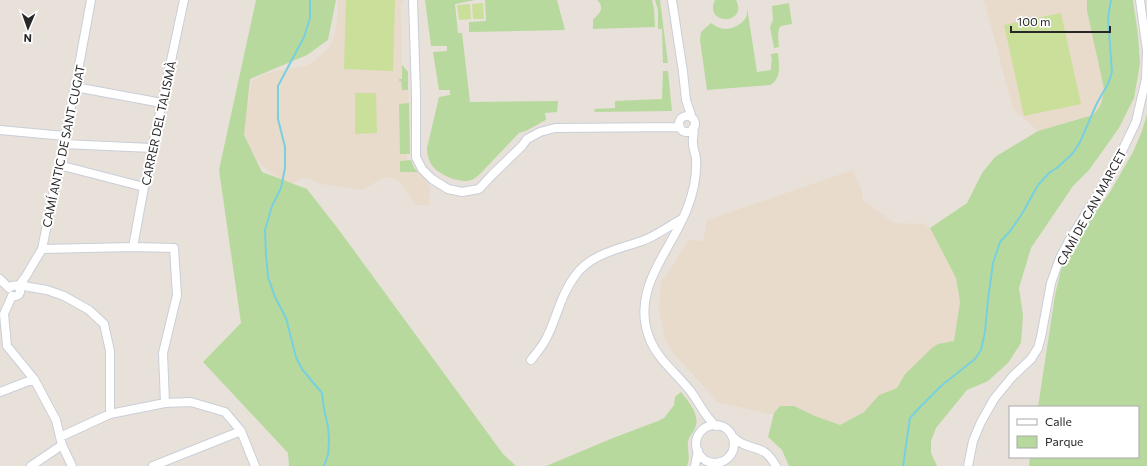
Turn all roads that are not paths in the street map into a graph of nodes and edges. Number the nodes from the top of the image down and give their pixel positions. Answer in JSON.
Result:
{"nodes":[{"id":1,"x":91,"y":0,"type":"edge"},
{"id":2,"x":184,"y":0,"type":"edge"},
{"id":3,"x":413,"y":0,"type":"edge"},
{"id":4,"x":672,"y":0,"type":"edge"},
{"id":5,"x":1140,"y":0,"type":"edge"},
{"id":6,"x":76,"y":87,"type":"junction"},
{"id":7,"x":686,"y":100,"type":"junction"},
{"id":8,"x":162,"y":103,"type":"junction"},
{"id":9,"x":683,"y":118,"type":"junction"},
{"id":10,"x":692,"y":118,"type":"junction"},
{"id":11,"x":686,"y":129,"type":"junction"},
{"id":12,"x":0,"y":130,"type":"edge"},
{"id":13,"x":64,"y":140,"type":"junction"},
{"id":14,"x":152,"y":148,"type":"junction"},
{"id":15,"x":59,"y":166,"type":"junction"},
{"id":16,"x":144,"y":187,"type":"junction"},
{"id":17,"x":682,"y":219,"type":"junction"},
{"id":18,"x":654,"y":235,"type":"junction"},
{"id":19,"x":668,"y":244,"type":"junction"},
{"id":20,"x":133,"y":247,"type":"junction"},
{"id":21,"x":42,"y":249,"type":"junction"},
{"id":22,"x":0,"y":279,"type":"edge"},
{"id":23,"x":9,"y":288,"type":"junction"},
{"id":24,"x":19,"y":288,"type":"junction"},
{"id":25,"x":12,"y":296,"type":"junction"},
{"id":26,"x":531,"y":360,"type":"dead end"},
{"id":27,"x":34,"y":379,"type":"junction"},
{"id":28,"x":0,"y":392,"type":"edge"},
{"id":29,"x":165,"y":403,"type":"junction"},
{"id":30,"x":702,"y":411,"type":"junction"},
{"id":31,"x":110,"y":414,"type":"junction"},
{"id":32,"x":716,"y":426,"type":"junction"},
{"id":33,"x":241,"y":431,"type":"junction"},
{"id":34,"x":701,"y":431,"type":"junction"},
{"id":35,"x":732,"y":436,"type":"junction"},
{"id":36,"x":61,"y":441,"type":"junction"},
{"id":37,"x":750,"y":446,"type":"junction"},
{"id":38,"x":698,"y":451,"type":"junction"},
{"id":39,"x":732,"y":453,"type":"junction"},
{"id":40,"x":709,"y":462,"type":"junction"},
{"id":41,"x":170,"y":463,"type":"edge"},
{"id":42,"x":31,"y":466,"type":"edge"},
{"id":43,"x":72,"y":466,"type":"edge"},
{"id":44,"x":152,"y":466,"type":"edge"},
{"id":45,"x":255,"y":466,"type":"edge"},
{"id":46,"x":695,"y":466,"type":"edge"},
{"id":47,"x":700,"y":466,"type":"edge"},
{"id":48,"x":776,"y":466,"type":"edge"},
{"id":49,"x":968,"y":466,"type":"edge"}],
"edges":[{"from":1,"to":6,"type":"street","name":"CAMÍ ANTIC DE SANT CUGAT"},
{"from":2,"to":8,"type":"street","name":"CARRER DEL TALISMÀ"},
{"from":3,"to":11,"type":"street"},
{"from":4,"to":7,"type":"street"},
{"from":5,"to":49,"type":"street","name":"CAMÍ DE CAN MARCET"},
{"from":6,"to":8,"type":"street"},
{"from":6,"to":13,"type":"street","name":"CAMÍ ANTIC DE SANT CUGAT"},
{"from":7,"to":9,"type":"street"},
{"from":7,"to":10,"type":"street"},
{"from":8,"to":14,"type":"street","name":"CARRER DEL TALISMÀ"},
{"from":9,"to":10,"type":"street"},
{"from":9,"to":11,"type":"street"},
{"from":10,"to":11,"type":"street"},
{"from":11,"to":17,"type":"street"},
{"from":12,"to":13,"type":"street"},
{"from":13,"to":14,"type":"street"},
{"from":13,"to":15,"type":"street","name":"CAMÍ ANTIC DE SANT CUGAT"},
{"from":14,"to":16,"type":"street","name":"CARRER DEL TALISMÀ"},
{"from":15,"to":16,"type":"street"},
{"from":15,"to":21,"type":"street","name":"CAMÍ ANTIC DE SANT CUGAT"},
{"from":16,"to":20,"type":"street","name":"CARRER DEL TALISMÀ"},
{"from":17,"to":18,"type":"street"},
{"from":17,"to":19,"type":"street"},
{"from":18,"to":19,"type":"street"},
{"from":18,"to":26,"type":"street"},
{"from":19,"to":30,"type":"street"},
{"from":20,"to":21,"type":"street"},
{"from":20,"to":29,"type":"street"},
{"from":21,"to":24,"type":"street","name":"CAMÍ ANTIC DE SANT CUGAT"},
{"from":22,"to":23,"type":"street"},
{"from":23,"to":24,"type":"street"},
{"from":23,"to":25,"type":"street"},
{"from":24,"to":25,"type":"street"},
{"from":24,"to":31,"type":"street"},
{"from":25,"to":27,"type":"street"},
{"from":27,"to":28,"type":"street"},
{"from":27,"to":36,"type":"street"},
{"from":29,"to":31,"type":"street"},
{"from":29,"to":33,"type":"street"},
{"from":30,"to":32,"type":"street"},
{"from":30,"to":34,"type":"street"},
{"from":31,"to":36,"type":"street"},
{"from":32,"to":34,"type":"street"},
{"from":32,"to":35,"type":"street"},
{"from":33,"to":41,"type":"street"},
{"from":33,"to":45,"type":"street"},
{"from":34,"to":38,"type":"street"},
{"from":35,"to":37,"type":"street"},
{"from":35,"to":39,"type":"street"},
{"from":36,"to":42,"type":"street"},
{"from":36,"to":43,"type":"street"},
{"from":37,"to":39,"type":"street"},
{"from":37,"to":48,"type":"street"},
{"from":38,"to":40,"type":"street"},
{"from":38,"to":46,"type":"street"},
{"from":39,"to":40,"type":"street"},
{"from":40,"to":47,"type":"street"},
{"from":41,"to":44,"type":"street"}]}
